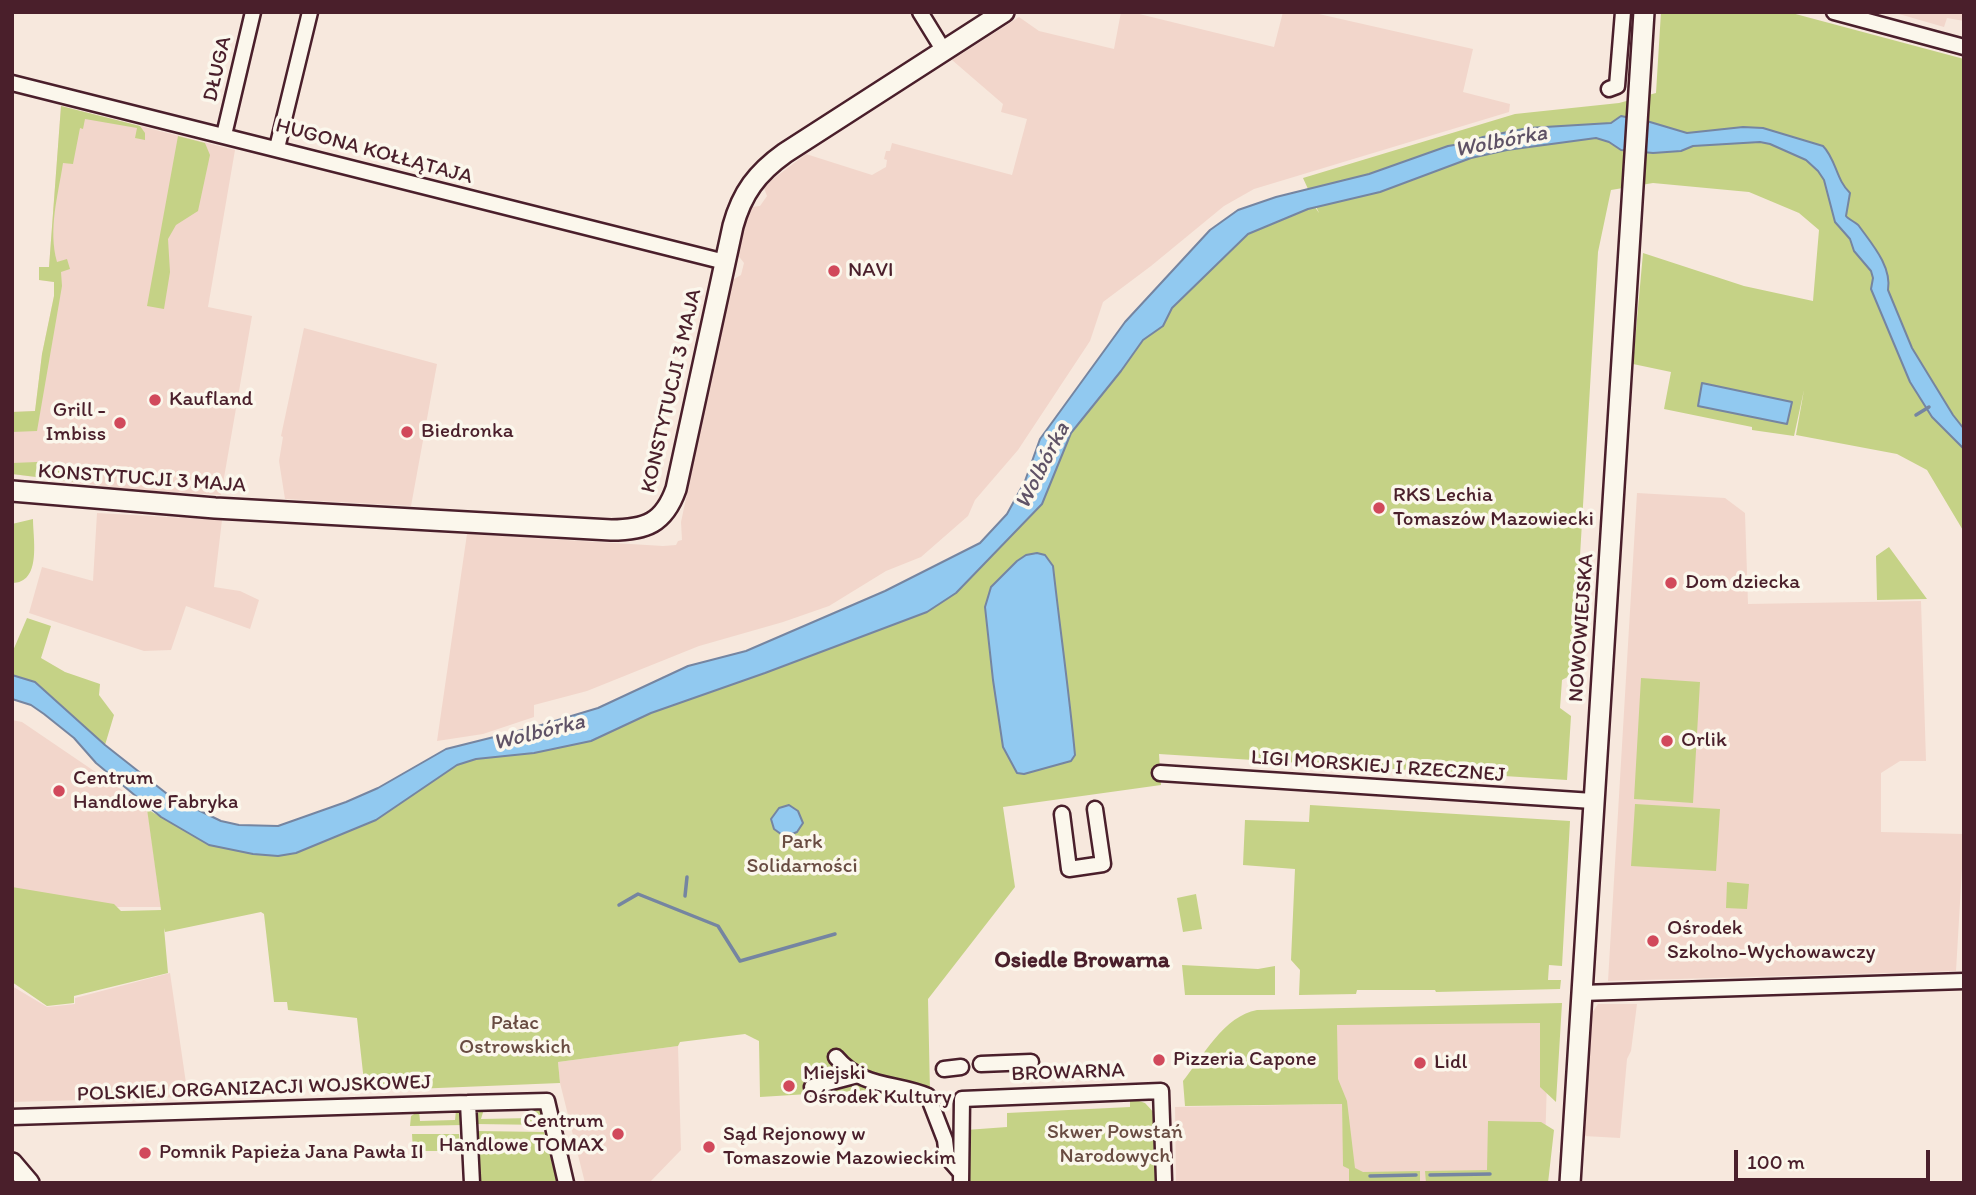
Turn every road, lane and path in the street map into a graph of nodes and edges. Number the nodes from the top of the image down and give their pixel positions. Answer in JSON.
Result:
{"nodes":[{"id":1,"x":253,"y":12,"type":"edge"},
{"id":2,"x":310,"y":12,"type":"edge"},
{"id":3,"x":920,"y":12,"type":"edge"},
{"id":4,"x":1004,"y":12,"type":"edge"},
{"id":5,"x":1623,"y":12,"type":"edge"},
{"id":6,"x":1644,"y":12,"type":"edge"},
{"id":7,"x":1834,"y":12,"type":"edge"},
{"id":8,"x":1964,"y":47,"type":"edge"},
{"id":9,"x":944,"y":51,"type":"junction"},
{"id":10,"x":12,"y":83,"type":"edge"},
{"id":11,"x":1609,"y":89,"type":"dead end"},
{"id":12,"x":224,"y":135,"type":"junction"},
{"id":13,"x":277,"y":148,"type":"junction"},
{"id":14,"x":725,"y":262,"type":"junction"},
{"id":15,"x":12,"y":491,"type":"edge"},
{"id":16,"x":1160,"y":773,"type":"dead end"},
{"id":17,"x":1593,"y":801,"type":"junction"},
{"id":18,"x":1096,"y":809,"type":"dead end"},
{"id":19,"x":1062,"y":814,"type":"dead end"},
{"id":20,"x":1964,"y":975,"type":"edge"},
{"id":21,"x":1964,"y":981,"type":"edge"},
{"id":22,"x":1581,"y":993,"type":"junction"},
{"id":23,"x":836,"y":1057,"type":"dead end"},
{"id":24,"x":1031,"y":1062,"type":"dead end"},
{"id":25,"x":981,"y":1064,"type":"dead end"},
{"id":26,"x":961,"y":1067,"type":"dead end"},
{"id":27,"x":944,"y":1069,"type":"dead end"},
{"id":28,"x":858,"y":1075,"type":"junction"},
{"id":29,"x":812,"y":1087,"type":"dead end"},
{"id":30,"x":468,"y":1103,"type":"junction"},
{"id":31,"x":12,"y":1117,"type":"edge"},
{"id":32,"x":40,"y":1118,"type":"junction"},
{"id":33,"x":12,"y":1130,"type":"edge"},
{"id":34,"x":12,"y":1163,"type":"edge"},
{"id":35,"x":1570,"y":1163,"type":"junction"},
{"id":36,"x":961,"y":1178,"type":"edge"},
{"id":37,"x":1164,"y":1180,"type":"dead end"},
{"id":38,"x":29,"y":1183,"type":"edge"},
{"id":39,"x":472,"y":1183,"type":"edge"},
{"id":40,"x":566,"y":1183,"type":"edge"},
{"id":41,"x":1563,"y":1183,"type":"edge"},
{"id":42,"x":1570,"y":1183,"type":"edge"}],
"edges":[{"from":1,"to":12,"type":"street","name":"DŁUGA"},
{"from":2,"to":13,"type":"street"},
{"from":3,"to":9,"type":"street"},
{"from":4,"to":9,"type":"street","name":"KONSTYTUCJI 3 MAJA"},
{"from":5,"to":11,"type":"street"},
{"from":6,"to":17,"type":"street","name":"NOWOWIEJSKA"},
{"from":7,"to":8,"type":"street"},
{"from":9,"to":14,"type":"street","name":"KONSTYTUCJI 3 MAJA"},
{"from":10,"to":12,"type":"street","name":"HUGONA KOŁŁĄTAJA"},
{"from":12,"to":13,"type":"street","name":"HUGONA KOŁŁĄTAJA"},
{"from":13,"to":14,"type":"street","name":"HUGONA KOŁŁĄTAJA"},
{"from":14,"to":15,"type":"street","name":"KONSTYTUCJI 3 MAJA"},
{"from":16,"to":17,"type":"street","name":"LIGI MORSKIEJ I RZECZNEJ"},
{"from":17,"to":22,"type":"street","name":"NOWOWIEJSKA"},
{"from":18,"to":19,"type":"street"},
{"from":20,"to":21,"type":"street"},
{"from":21,"to":22,"type":"street"},
{"from":22,"to":35,"type":"street","name":"NOWOWIEJSKA"},
{"from":23,"to":28,"type":"street","name":"BROWARNA"},
{"from":24,"to":25,"type":"street","name":"BROWARNA"},
{"from":26,"to":27,"type":"street"},
{"from":28,"to":29,"type":"street"},
{"from":28,"to":36,"type":"street","name":"BROWARNA"},
{"from":30,"to":32,"type":"street","name":"POLSKIEJ ORGANIZACJI WOJSKOWEJ"},
{"from":30,"to":39,"type":"street"},
{"from":30,"to":40,"type":"street","name":"POLSKIEJ ORGANIZACJI WOJSKOWEJ"},
{"from":31,"to":32,"type":"street","name":"POLSKIEJ ORGANIZACJI WOJSKOWEJ"},
{"from":32,"to":33,"type":"street","name":"POLSKIEJ ORGANIZACJI WOJSKOWEJ"},
{"from":34,"to":38,"type":"street"},
{"from":35,"to":41,"type":"street","name":"NOWOWIEJSKA"},
{"from":35,"to":42,"type":"street","name":"NOWOWIEJSKA"},
{"from":36,"to":37,"type":"street","name":"BROWARNA"}]}
